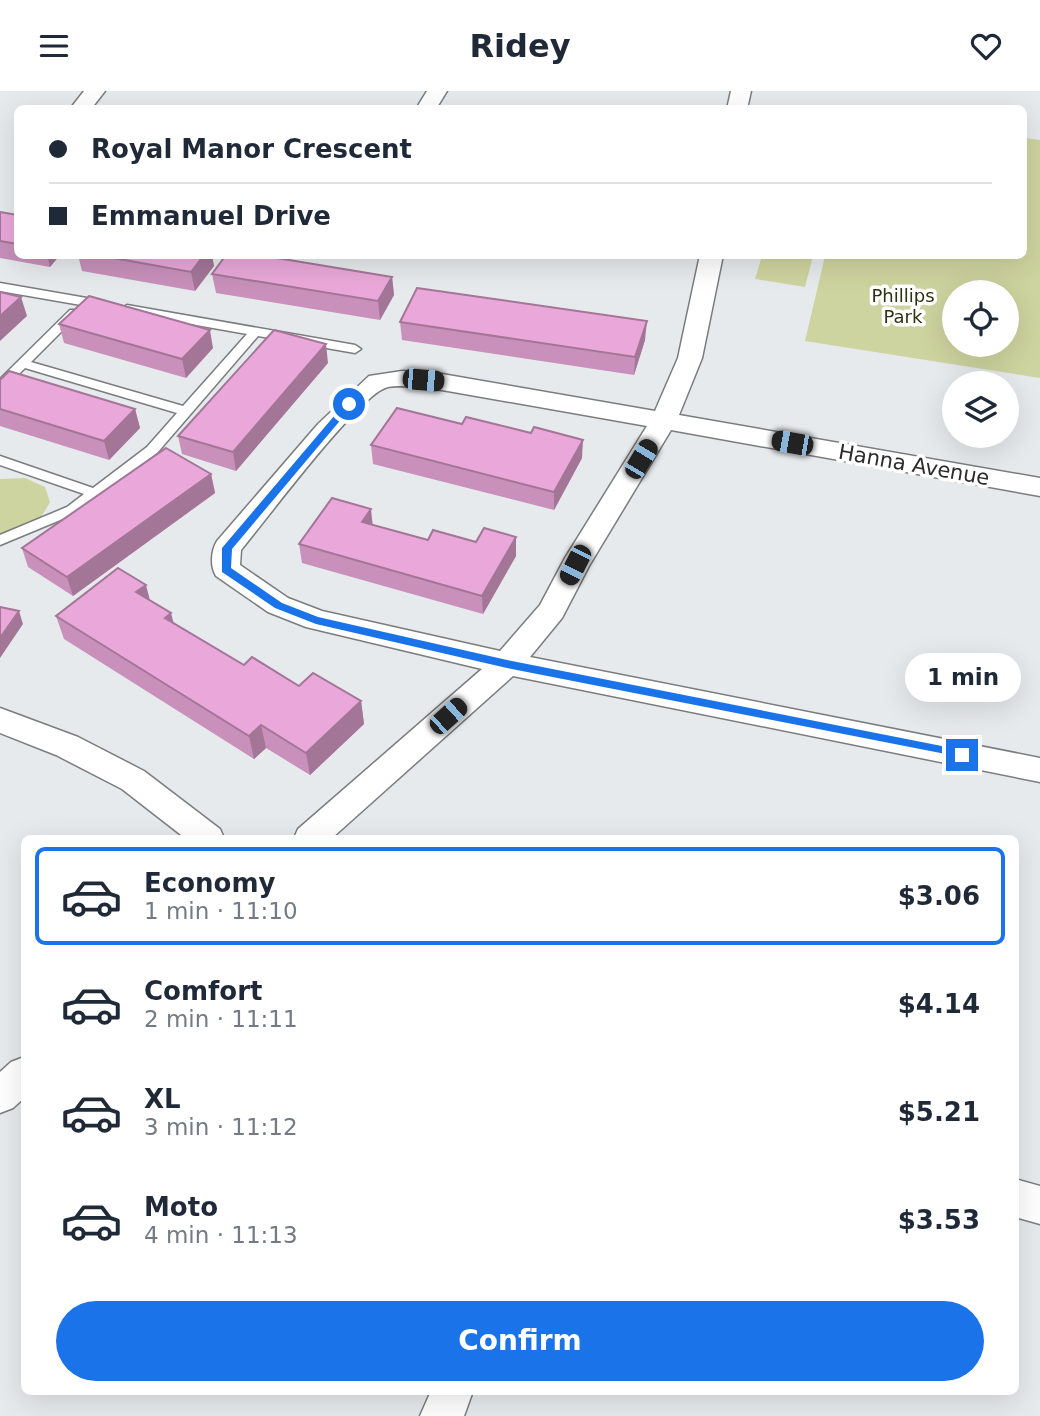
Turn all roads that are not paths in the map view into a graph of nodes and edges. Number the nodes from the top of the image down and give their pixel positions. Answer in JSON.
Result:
{"nodes":[{"id":1,"x":95,"y":91,"type":"edge"},
{"id":2,"x":83,"y":105,"type":"edge"},
{"id":3,"x":711,"y":259,"type":"edge"},
{"id":4,"x":0,"y":287,"type":"edge"},
{"id":5,"x":86,"y":302,"type":"junction"},
{"id":6,"x":256,"y":331,"type":"junction"},
{"id":7,"x":355,"y":349,"type":"dead end"},
{"id":8,"x":23,"y":364,"type":"junction"},
{"id":9,"x":0,"y":386,"type":"edge"},
{"id":10,"x":185,"y":411,"type":"junction"},
{"id":11,"x":664,"y":420,"type":"junction"},
{"id":12,"x":0,"y":460,"type":"edge"},
{"id":13,"x":1040,"y":487,"type":"edge"},
{"id":14,"x":94,"y":493,"type":"junction"},
{"id":15,"x":0,"y":540,"type":"edge"},
{"id":16,"x":507,"y":664,"type":"junction"},
{"id":17,"x":0,"y":720,"type":"edge"},
{"id":18,"x":1040,"y":770,"type":"edge"},
{"id":19,"x":204,"y":835,"type":"edge"},
{"id":20,"x":313,"y":835,"type":"edge"},
{"id":21,"x":21,"y":1077,"type":"edge"},
{"id":22,"x":0,"y":1096,"type":"edge"},
{"id":23,"x":1019,"y":1199,"type":"edge"},
{"id":24,"x":1040,"y":1205,"type":"edge"},
{"id":25,"x":450,"y":1395,"type":"edge"},
{"id":26,"x":442,"y":1416,"type":"edge"}],
"edges":[{"from":1,"to":2,"type":"street"},
{"from":3,"to":11,"type":"street"},
{"from":4,"to":5,"type":"lane"},
{"from":5,"to":6,"type":"lane"},
{"from":5,"to":8,"type":"lane"},
{"from":6,"to":7,"type":"lane"},
{"from":6,"to":10,"type":"lane"},
{"from":8,"to":9,"type":"lane"},
{"from":8,"to":10,"type":"lane"},
{"from":10,"to":14,"type":"lane"},
{"from":11,"to":13,"type":"street","name":"Hanna Avenue"},
{"from":11,"to":16,"type":"street"},
{"from":11,"to":16,"type":"street","name":"Hanna Avenue"},
{"from":12,"to":14,"type":"lane"},
{"from":14,"to":15,"type":"lane"},
{"from":16,"to":18,"type":"street"},
{"from":16,"to":20,"type":"street"},
{"from":17,"to":19,"type":"street"},
{"from":21,"to":22,"type":"street"},
{"from":23,"to":24,"type":"street"},
{"from":25,"to":26,"type":"street"}]}
